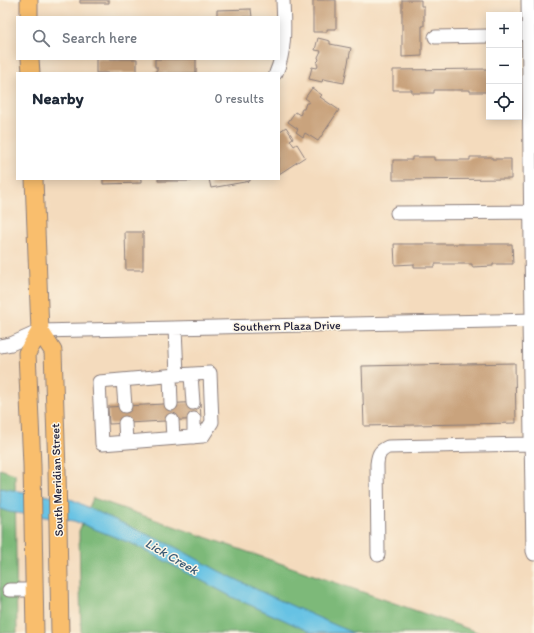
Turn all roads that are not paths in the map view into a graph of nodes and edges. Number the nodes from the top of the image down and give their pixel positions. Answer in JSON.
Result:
{"nodes":[{"id":1,"x":29,"y":0,"type":"edge"},
{"id":2,"x":283,"y":0,"type":"edge"},
{"id":3,"x":528,"y":0,"type":"edge"},
{"id":4,"x":30,"y":16,"type":"edge"},
{"id":5,"x":486,"y":36,"type":"edge"},
{"id":6,"x":527,"y":36,"type":"edge"},
{"id":7,"x":435,"y":37,"type":"dead end"},
{"id":8,"x":30,"y":60,"type":"edge"},
{"id":9,"x":31,"y":72,"type":"edge"},
{"id":10,"x":276,"y":72,"type":"edge"},
{"id":11,"x":34,"y":180,"type":"edge"},
{"id":12,"x":532,"y":212,"type":"edge"},
{"id":13,"x":397,"y":213,"type":"dead end"},
{"id":14,"x":532,"y":320,"type":"edge"},
{"id":15,"x":175,"y":328,"type":"junction"},
{"id":16,"x":40,"y":331,"type":"junction"},
{"id":17,"x":0,"y":346,"type":"edge"},
{"id":18,"x":191,"y":375,"type":"junction"},
{"id":19,"x":174,"y":376,"type":"junction"},
{"id":20,"x":123,"y":380,"type":"junction"},
{"id":21,"x":193,"y":403,"type":"dead end"},
{"id":22,"x":171,"y":404,"type":"dead end"},
{"id":23,"x":125,"y":406,"type":"dead end"},
{"id":24,"x":194,"y":419,"type":"dead end"},
{"id":25,"x":172,"y":420,"type":"dead end"},
{"id":26,"x":125,"y":423,"type":"dead end"},
{"id":27,"x":194,"y":437,"type":"junction"},
{"id":28,"x":173,"y":438,"type":"junction"},
{"id":29,"x":126,"y":442,"type":"junction"},
{"id":30,"x":531,"y":444,"type":"junction"},
{"id":31,"x":534,"y":554,"type":"edge"},
{"id":32,"x":378,"y":555,"type":"dead end"},
{"id":33,"x":9,"y":590,"type":"dead end"},
{"id":34,"x":34,"y":590,"type":"junction"},
{"id":35,"x":35,"y":633,"type":"edge"},
{"id":36,"x":60,"y":633,"type":"edge"}],
"edges":[{"from":1,"to":4,"type":"main road"},
{"from":2,"to":10,"type":"street"},
{"from":3,"to":6,"type":"street"},
{"from":5,"to":7,"type":"street"},
{"from":6,"to":12,"type":"street"},
{"from":8,"to":9,"type":"main road"},
{"from":11,"to":16,"type":"main road"},
{"from":12,"to":13,"type":"street"},
{"from":12,"to":14,"type":"street"},
{"from":14,"to":15,"type":"street","name":"Southern Plaza Drive"},
{"from":14,"to":30,"type":"street"},
{"from":15,"to":16,"type":"street","name":"Southern Plaza Drive"},
{"from":15,"to":19,"type":"street"},
{"from":16,"to":17,"type":"street"},
{"from":16,"to":34,"type":"main road","name":"South Meridian Street"},
{"from":16,"to":36,"type":"main road","name":"South Meridian Street"},
{"from":18,"to":19,"type":"street"},
{"from":18,"to":21,"type":"street"},
{"from":18,"to":27,"type":"street"},
{"from":19,"to":20,"type":"street"},
{"from":19,"to":22,"type":"street"},
{"from":20,"to":23,"type":"street"},
{"from":20,"to":29,"type":"street"},
{"from":24,"to":27,"type":"street"},
{"from":25,"to":28,"type":"street"},
{"from":26,"to":29,"type":"street"},
{"from":27,"to":28,"type":"street"},
{"from":28,"to":29,"type":"street"},
{"from":30,"to":31,"type":"street"},
{"from":30,"to":32,"type":"street"},
{"from":33,"to":34,"type":"street"},
{"from":34,"to":35,"type":"main road","name":"South Meridian Street"}]}
